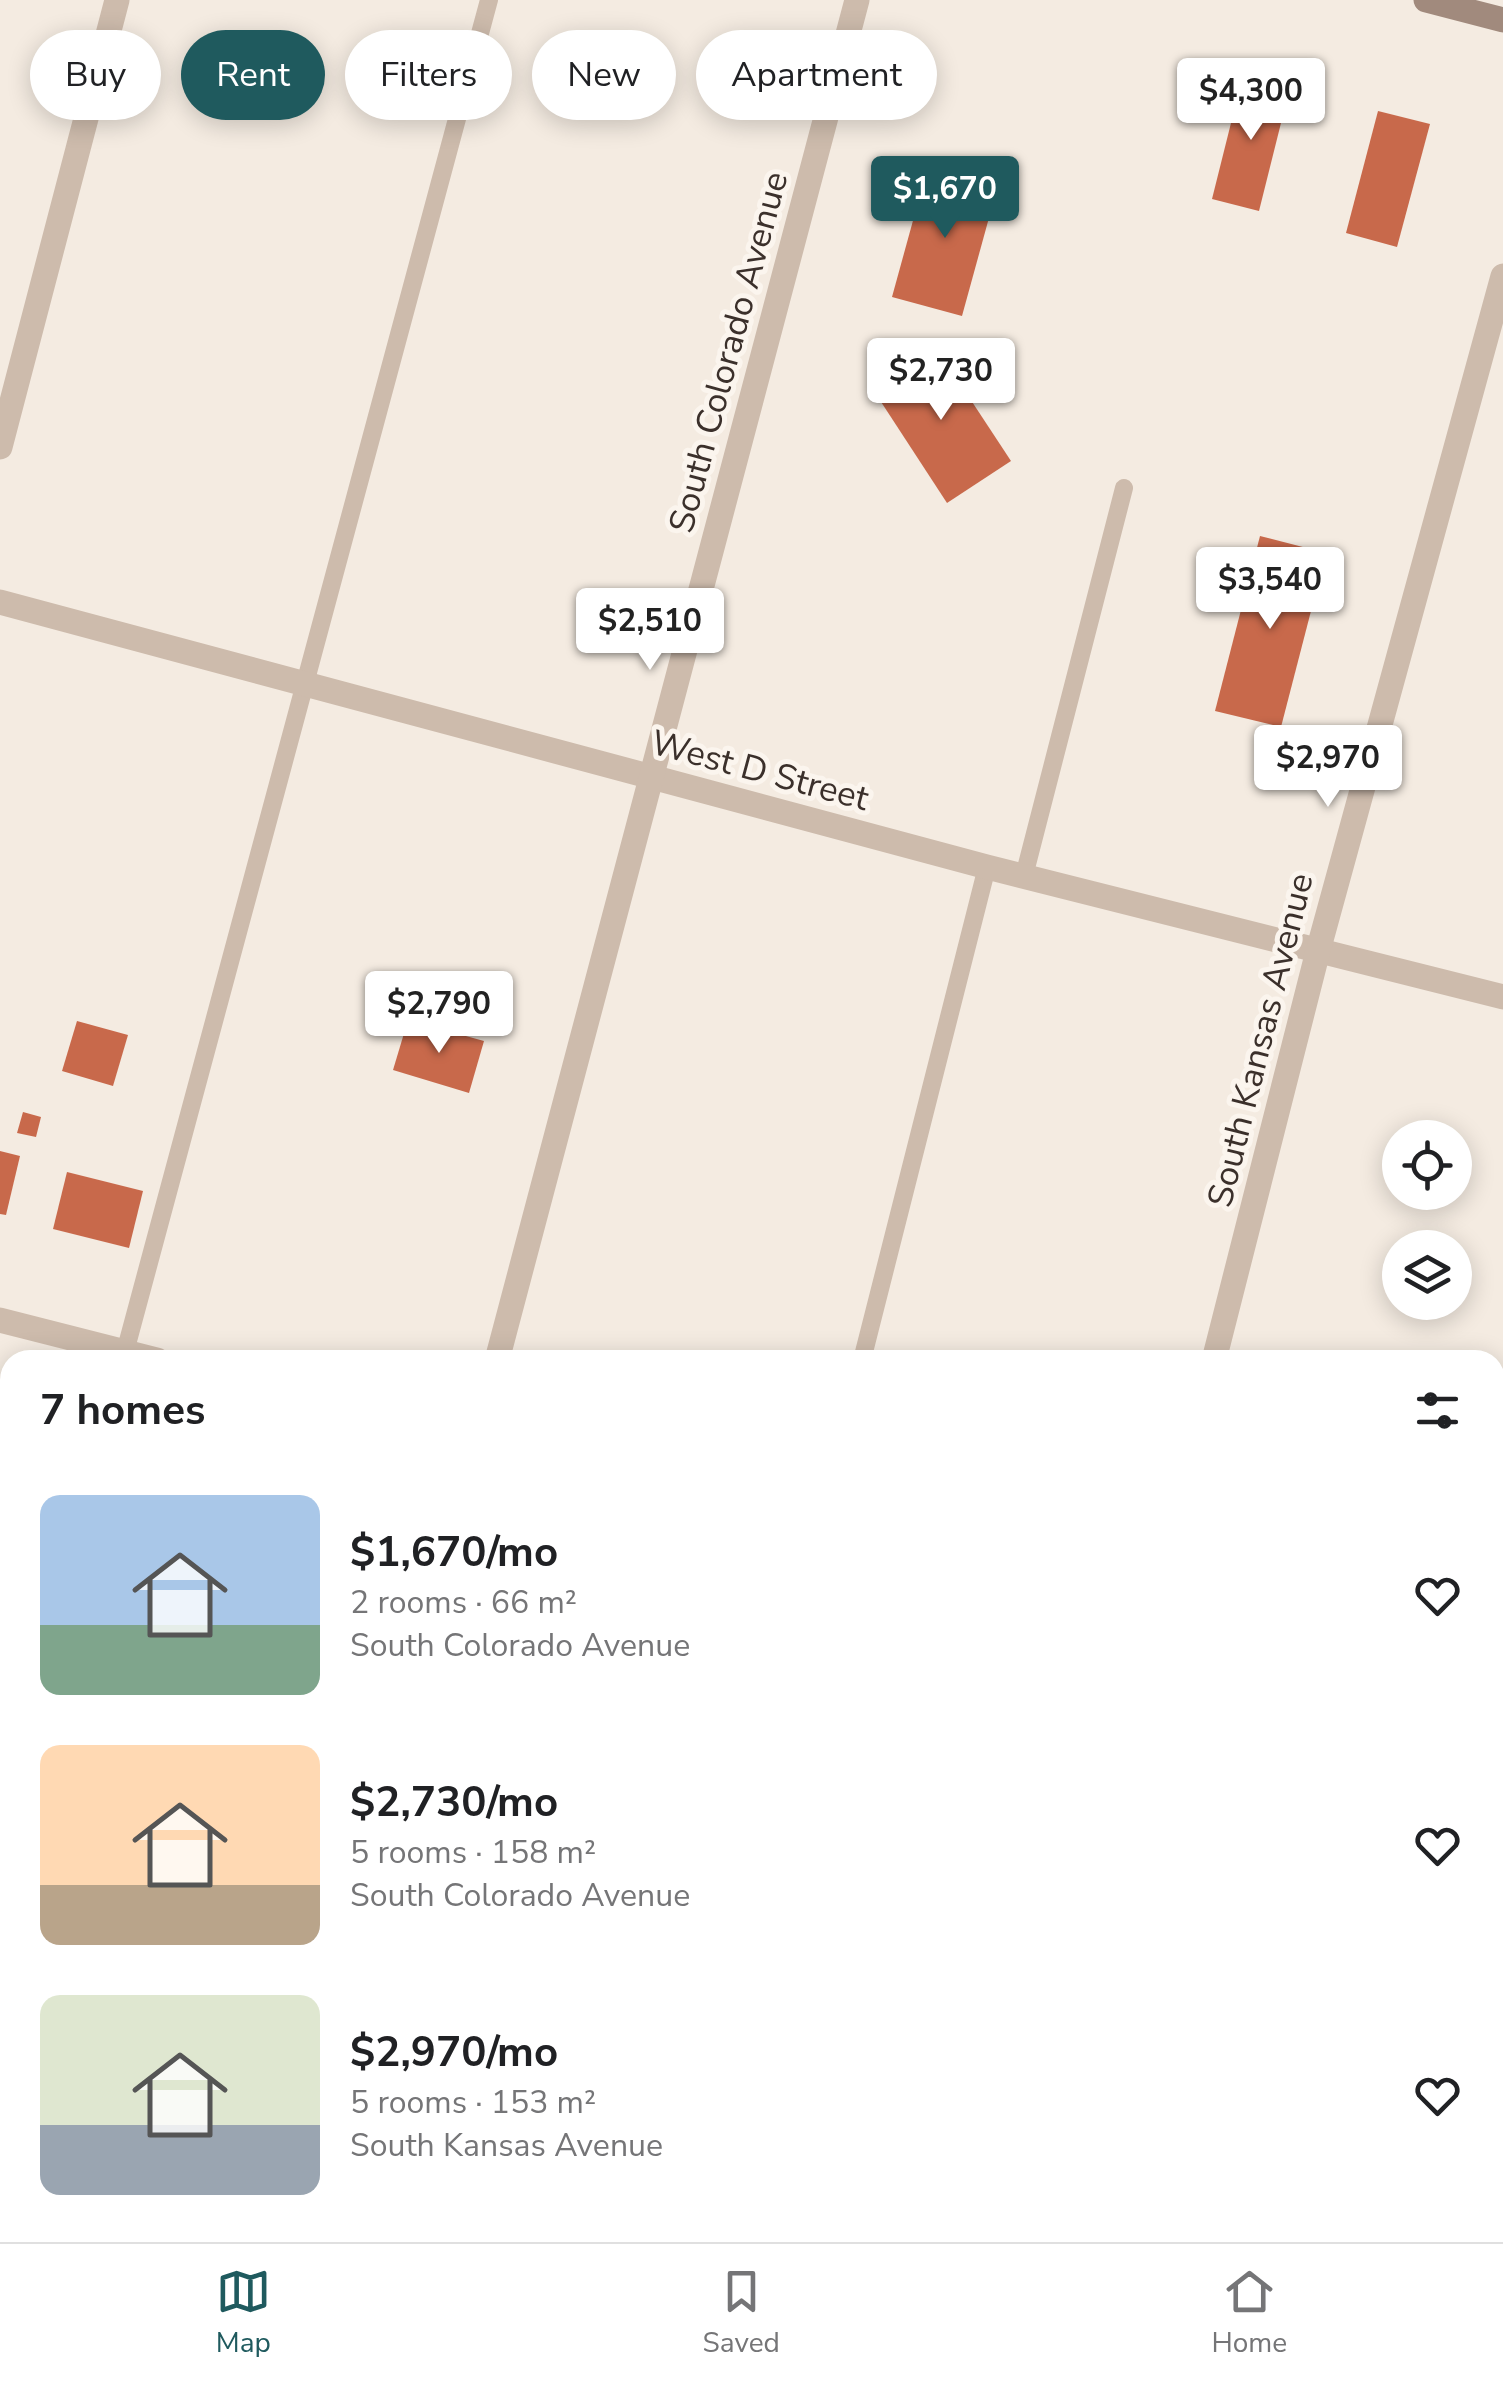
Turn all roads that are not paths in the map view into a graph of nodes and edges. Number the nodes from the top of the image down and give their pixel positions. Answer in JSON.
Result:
{"nodes":[{"id":1,"x":117,"y":0,"type":"edge"},
{"id":2,"x":488,"y":0,"type":"edge"},
{"id":3,"x":857,"y":0,"type":"edge"},
{"id":4,"x":1426,"y":0,"type":"edge"},
{"id":5,"x":1503,"y":20,"type":"edge"},
{"id":6,"x":1503,"y":276,"type":"edge"},
{"id":7,"x":0,"y":447,"type":"edge"},
{"id":8,"x":1124,"y":488,"type":"dead end"},
{"id":9,"x":0,"y":602,"type":"edge"},
{"id":10,"x":304,"y":684,"type":"junction"},
{"id":11,"x":652,"y":777,"type":"junction"},
{"id":12,"x":986,"y":867,"type":"junction"},
{"id":13,"x":1024,"y":876,"type":"junction"},
{"id":14,"x":1318,"y":950,"type":"junction"},
{"id":15,"x":1503,"y":997,"type":"edge"},
{"id":16,"x":0,"y":1320,"type":"edge"},
{"id":17,"x":117,"y":1350,"type":"edge"},
{"id":18,"x":126,"y":1350,"type":"edge"},
{"id":19,"x":500,"y":1350,"type":"edge"},
{"id":20,"x":865,"y":1350,"type":"edge"},
{"id":21,"x":1217,"y":1350,"type":"edge"}],
"edges":[{"from":1,"to":7,"type":"street"},
{"from":2,"to":10,"type":"lane"},
{"from":3,"to":11,"type":"street","name":"South Colorado Avenue"},
{"from":4,"to":5,"type":"main road"},
{"from":6,"to":14,"type":"street","name":"South Kansas Avenue"},
{"from":8,"to":13,"type":"lane"},
{"from":9,"to":10,"type":"street","name":"West D Street"},
{"from":10,"to":11,"type":"street","name":"West D Street"},
{"from":10,"to":18,"type":"lane"},
{"from":11,"to":12,"type":"street","name":"West D Street"},
{"from":11,"to":19,"type":"street","name":"South Colorado Avenue"},
{"from":12,"to":13,"type":"street","name":"West D Street"},
{"from":12,"to":20,"type":"lane"},
{"from":13,"to":14,"type":"street","name":"West D Street"},
{"from":14,"to":15,"type":"street","name":"West D Street"},
{"from":14,"to":21,"type":"street","name":"South Kansas Avenue"},
{"from":16,"to":17,"type":"street"}]}
